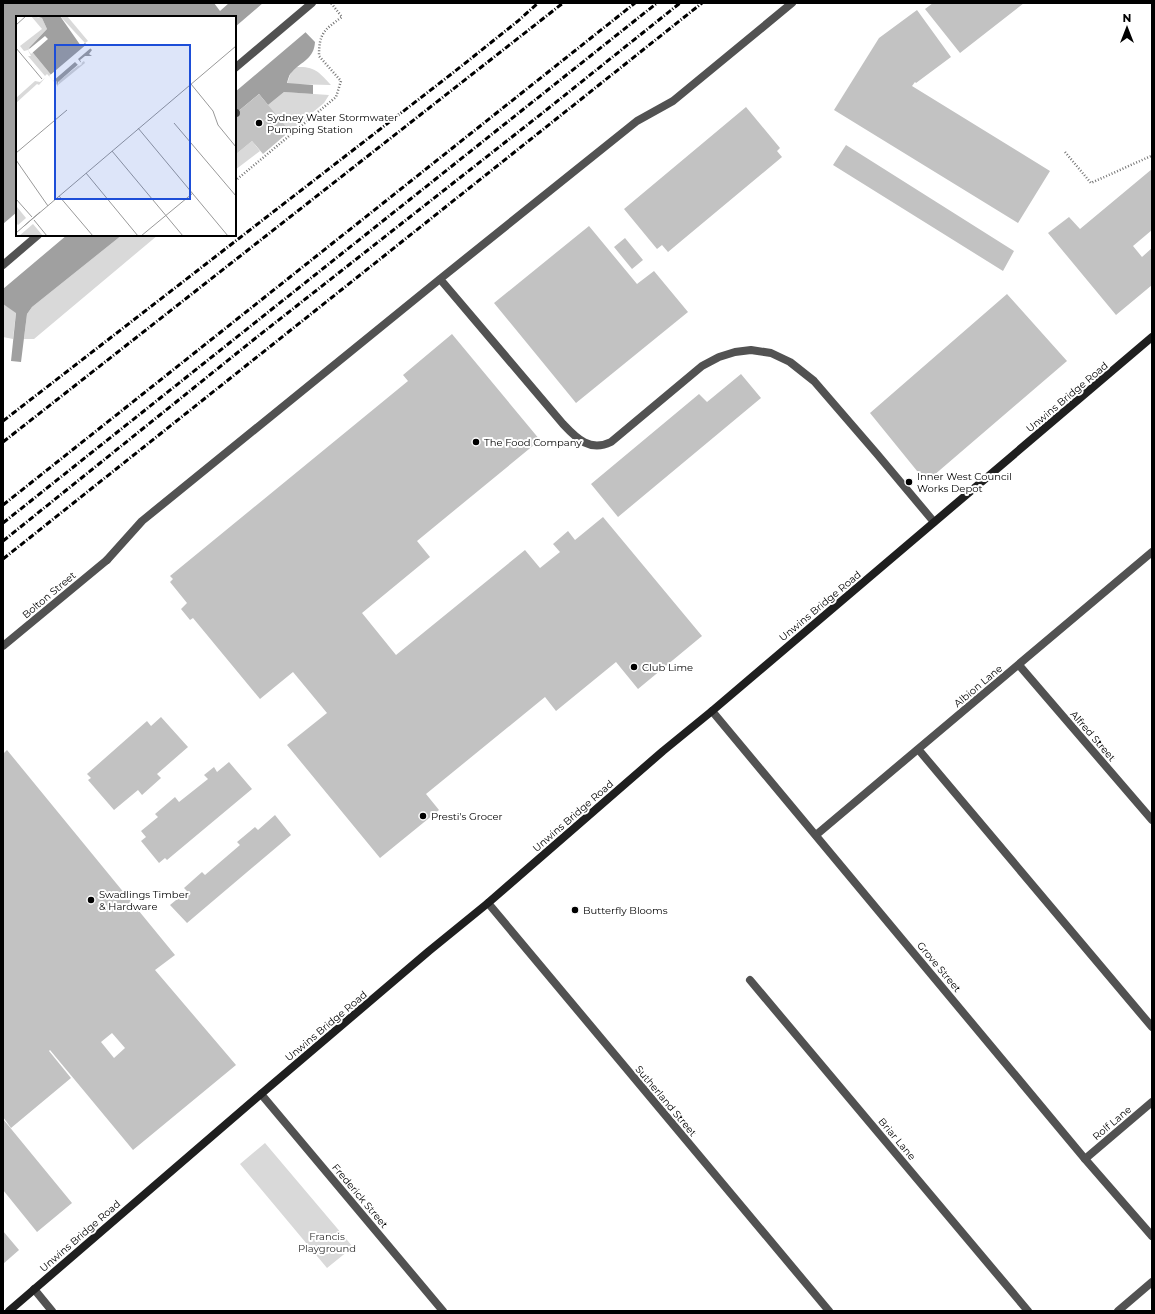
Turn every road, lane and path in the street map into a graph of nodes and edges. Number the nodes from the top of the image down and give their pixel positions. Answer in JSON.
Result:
{"nodes":[{"id":1,"x":312,"y":3,"type":"edge"},
{"id":2,"x":331,"y":3,"type":"edge"},
{"id":3,"x":792,"y":3,"type":"edge"},
{"id":4,"x":236,"y":67,"type":"edge"},
{"id":5,"x":1066,"y":152,"type":"dead end"},
{"id":6,"x":1151,"y":156,"type":"dead end"},
{"id":7,"x":236,"y":180,"type":"edge"},
{"id":8,"x":37,"y":236,"type":"edge"},
{"id":9,"x":3,"y":265,"type":"edge"},
{"id":10,"x":440,"y":279,"type":"junction"},
{"id":11,"x":1152,"y":337,"type":"edge"},
{"id":12,"x":934,"y":522,"type":"junction"},
{"id":13,"x":1152,"y":552,"type":"edge"},
{"id":14,"x":3,"y":646,"type":"edge"},
{"id":15,"x":1019,"y":665,"type":"junction"},
{"id":16,"x":712,"y":711,"type":"junction"},
{"id":17,"x":918,"y":749,"type":"junction"},
{"id":18,"x":1152,"y":820,"type":"edge"},
{"id":19,"x":816,"y":835,"type":"junction"},
{"id":20,"x":488,"y":903,"type":"junction"},
{"id":21,"x":750,"y":980,"type":"dead end"},
{"id":22,"x":1152,"y":1027,"type":"edge"},
{"id":23,"x":261,"y":1094,"type":"junction"},
{"id":24,"x":1152,"y":1102,"type":"edge"},
{"id":25,"x":1085,"y":1159,"type":"junction"},
{"id":26,"x":1152,"y":1236,"type":"edge"},
{"id":27,"x":1152,"y":1282,"type":"edge"},
{"id":28,"x":34,"y":1289,"type":"junction"},
{"id":29,"x":9,"y":1311,"type":"edge"},
{"id":30,"x":52,"y":1311,"type":"edge"},
{"id":31,"x":443,"y":1311,"type":"edge"},
{"id":32,"x":829,"y":1311,"type":"edge"},
{"id":33,"x":1028,"y":1311,"type":"edge"},
{"id":34,"x":1118,"y":1311,"type":"edge"}],
"edges":[{"from":1,"to":4,"type":"street"},
{"from":2,"to":7,"type":"path"},
{"from":3,"to":10,"type":"street","name":"Bolton Street"},
{"from":5,"to":6,"type":"path"},
{"from":8,"to":9,"type":"street"},
{"from":10,"to":12,"type":"street"},
{"from":10,"to":14,"type":"street","name":"Bolton Street"},
{"from":11,"to":12,"type":"main road","name":"Unwins Bridge Road"},
{"from":12,"to":16,"type":"main road","name":"Unwins Bridge Road"},
{"from":13,"to":15,"type":"street","name":"Albion Lane"},
{"from":15,"to":17,"type":"street","name":"Albion Lane"},
{"from":15,"to":18,"type":"street","name":"Alfred Street"},
{"from":16,"to":19,"type":"street","name":"Grove Street"},
{"from":16,"to":20,"type":"main road","name":"Unwins Bridge Road"},
{"from":17,"to":19,"type":"street","name":"Albion Lane"},
{"from":17,"to":22,"type":"street"},
{"from":19,"to":25,"type":"street","name":"Grove Street"},
{"from":20,"to":23,"type":"main road","name":"Unwins Bridge Road"},
{"from":20,"to":32,"type":"street","name":"Sutherland Street"},
{"from":21,"to":33,"type":"street","name":"Briar Lane"},
{"from":23,"to":28,"type":"main road","name":"Unwins Bridge Road"},
{"from":23,"to":31,"type":"street","name":"Frederick Street"},
{"from":24,"to":25,"type":"street","name":"Rolf Lane"},
{"from":25,"to":26,"type":"street","name":"Grove Street"},
{"from":27,"to":34,"type":"street"},
{"from":28,"to":29,"type":"main road","name":"Unwins Bridge Road"},
{"from":28,"to":30,"type":"street"}]}
